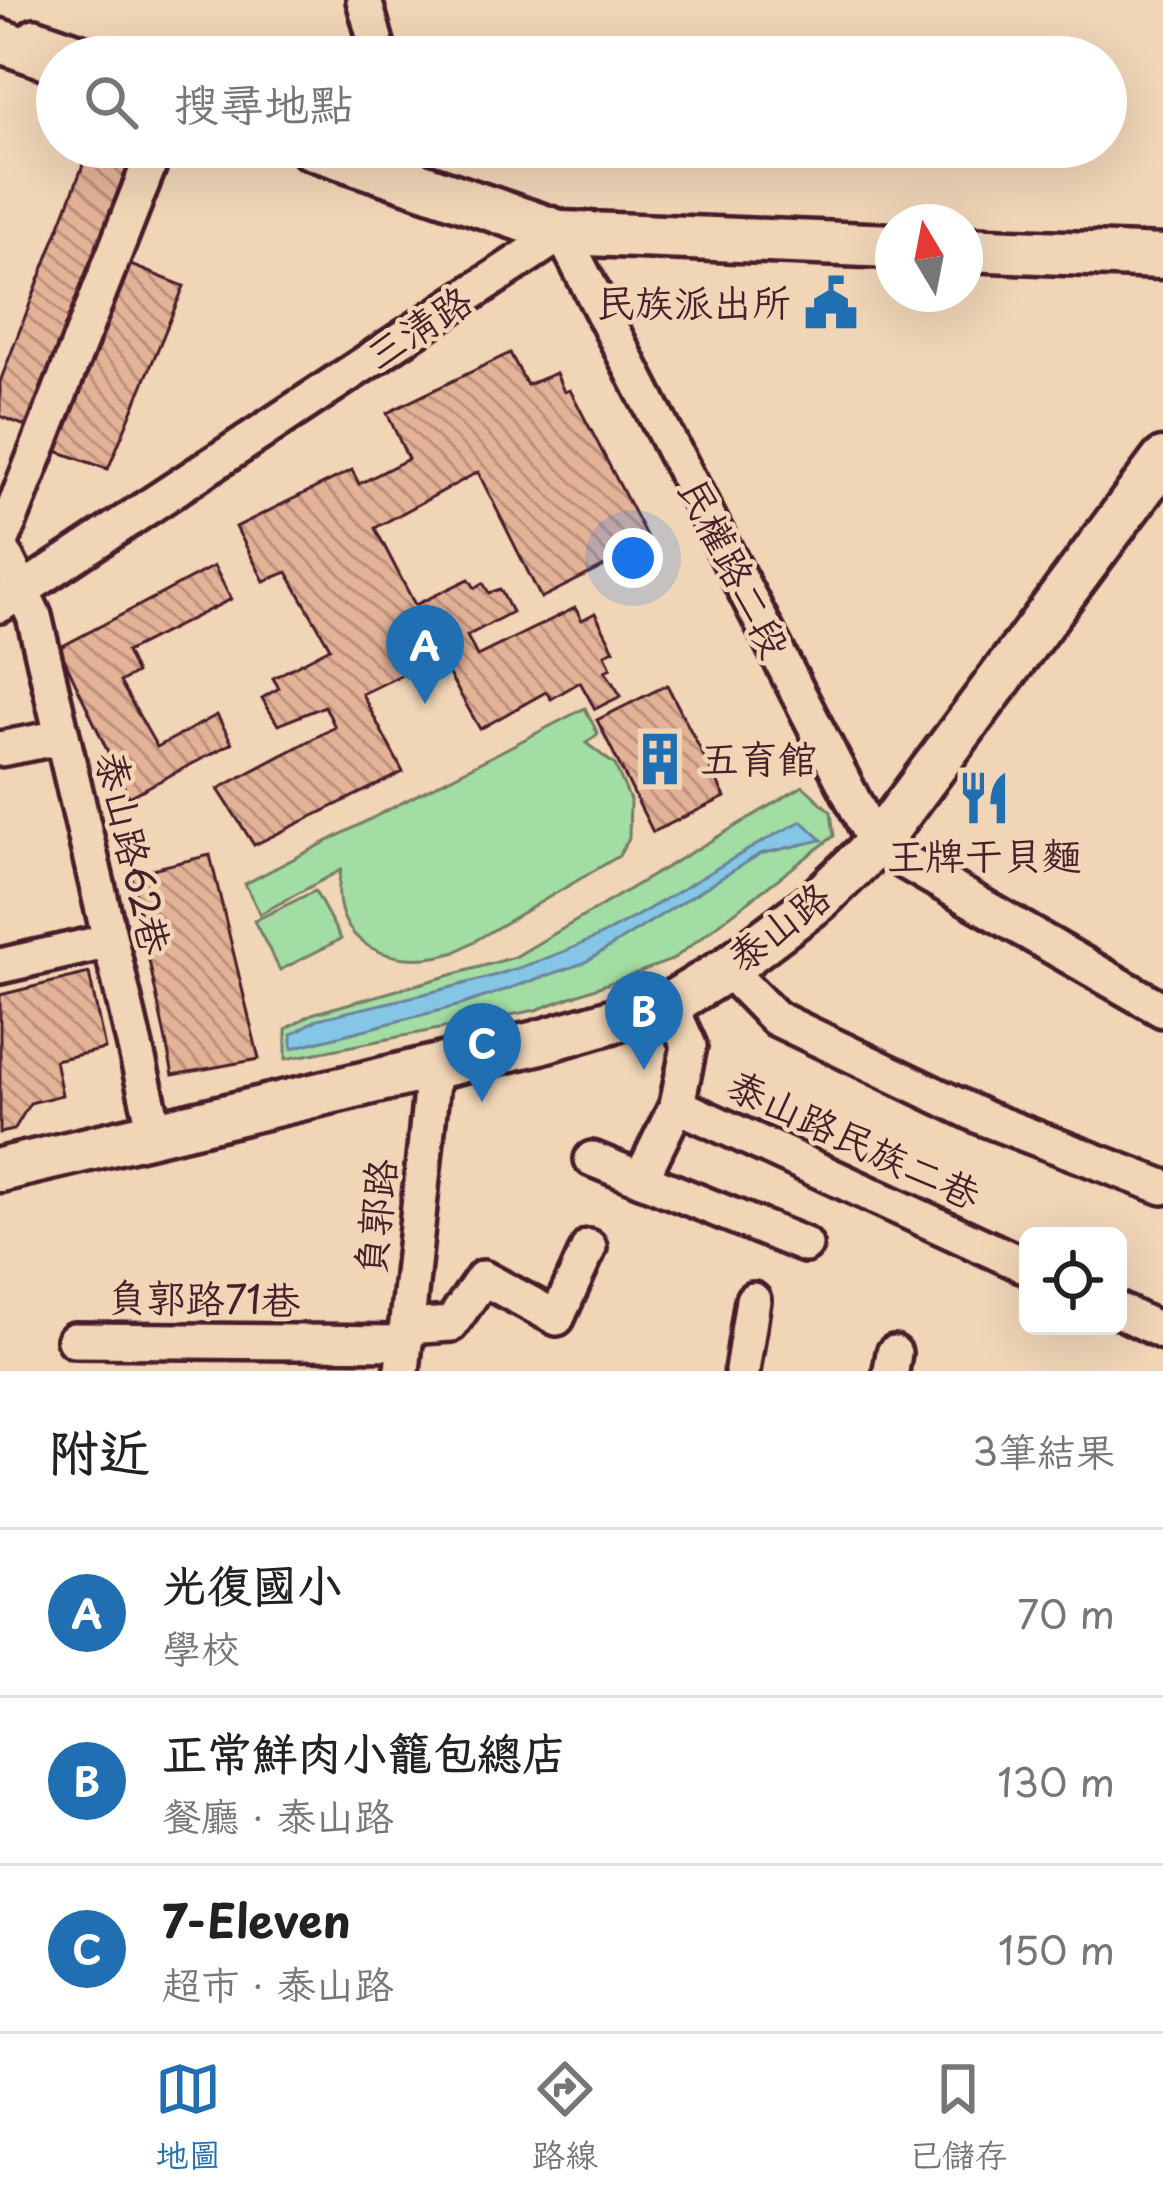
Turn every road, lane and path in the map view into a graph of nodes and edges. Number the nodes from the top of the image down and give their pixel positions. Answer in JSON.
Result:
{"nodes":[{"id":1,"x":364,"y":0,"type":"edge"},
{"id":2,"x":0,"y":23,"type":"edge"},
{"id":3,"x":37,"y":36,"type":"edge"},
{"id":4,"x":374,"y":36,"type":"edge"},
{"id":5,"x":0,"y":41,"type":"edge"},
{"id":6,"x":36,"y":54,"type":"edge"},
{"id":7,"x":0,"y":62,"type":"edge"},
{"id":8,"x":36,"y":74,"type":"edge"},
{"id":9,"x":148,"y":168,"type":"edge"},
{"id":10,"x":415,"y":168,"type":"edge"},
{"id":11,"x":562,"y":233,"type":"junction"},
{"id":12,"x":875,"y":245,"type":"edge"},
{"id":13,"x":983,"y":250,"type":"edge"},
{"id":14,"x":1163,"y":257,"type":"edge"},
{"id":15,"x":1163,"y":460,"type":"edge"},
{"id":16,"x":10,"y":598,"type":"edge"},
{"id":17,"x":62,"y":736,"type":"junction"},
{"id":18,"x":0,"y":749,"type":"edge"},
{"id":19,"x":876,"y":845,"type":"junction"},
{"id":20,"x":110,"y":941,"type":"junction"},
{"id":21,"x":0,"y":966,"type":"edge"},
{"id":22,"x":727,"y":969,"type":"junction"},
{"id":23,"x":670,"y":1004,"type":"junction"},
{"id":24,"x":1163,"y":1010,"type":"edge"},
{"id":25,"x":433,"y":1072,"type":"junction"},
{"id":26,"x":676,"y":1105,"type":"junction"},
{"id":27,"x":156,"y":1136,"type":"junction"},
{"id":28,"x":592,"y":1160,"type":"dead end"},
{"id":29,"x":0,"y":1170,"type":"edge"},
{"id":30,"x":641,"y":1179,"type":"junction"},
{"id":31,"x":1163,"y":1187,"type":"edge"},
{"id":32,"x":805,"y":1245,"type":"dead end"},
{"id":33,"x":589,"y":1247,"type":"dead end"},
{"id":34,"x":1019,"y":1263,"type":"edge"},
{"id":35,"x":754,"y":1300,"type":"dead end"},
{"id":36,"x":1127,"y":1314,"type":"edge"},
{"id":37,"x":1163,"y":1332,"type":"edge"},
{"id":38,"x":74,"y":1340,"type":"dead end"},
{"id":39,"x":405,"y":1347,"type":"edge"},
{"id":40,"x":742,"y":1371,"type":"edge"}],
"edges":[{"from":1,"to":4,"type":"street"},
{"from":2,"to":3,"type":"street"},
{"from":5,"to":6,"type":"main road"},
{"from":7,"to":8,"type":"street"},
{"from":9,"to":16,"type":"street","name":"泰山路62巷"},
{"from":10,"to":11,"type":"main road"},
{"from":11,"to":12,"type":"main road"},
{"from":11,"to":16,"type":"street","name":"三清路"},
{"from":11,"to":19,"type":"street","name":"民權路二段"},
{"from":13,"to":14,"type":"main road"},
{"from":15,"to":19,"type":"main road","name":"泰山路"},
{"from":16,"to":17,"type":"street","name":"泰山路62巷"},
{"from":17,"to":18,"type":"street"},
{"from":17,"to":20,"type":"street","name":"泰山路62巷"},
{"from":19,"to":22,"type":"main road","name":"泰山路"},
{"from":19,"to":24,"type":"street"},
{"from":20,"to":21,"type":"street"},
{"from":20,"to":27,"type":"street","name":"泰山路62巷"},
{"from":22,"to":23,"type":"main road","name":"泰山路"},
{"from":22,"to":31,"type":"street"},
{"from":23,"to":25,"type":"main road","name":"泰山路"},
{"from":23,"to":26,"type":"street","name":"泰山路民族二巷"},
{"from":25,"to":27,"type":"main road","name":"泰山路"},
{"from":25,"to":39,"type":"street","name":"負郭路"},
{"from":26,"to":30,"type":"street"},
{"from":26,"to":34,"type":"street","name":"泰山路民族二巷"},
{"from":27,"to":29,"type":"main road","name":"泰山路"},
{"from":28,"to":30,"type":"street"},
{"from":30,"to":32,"type":"street"},
{"from":33,"to":39,"type":"street","name":"負郭路71巷"},
{"from":35,"to":40,"type":"street"},
{"from":36,"to":37,"type":"street"},
{"from":38,"to":39,"type":"street","name":"負郭路71巷"}]}
